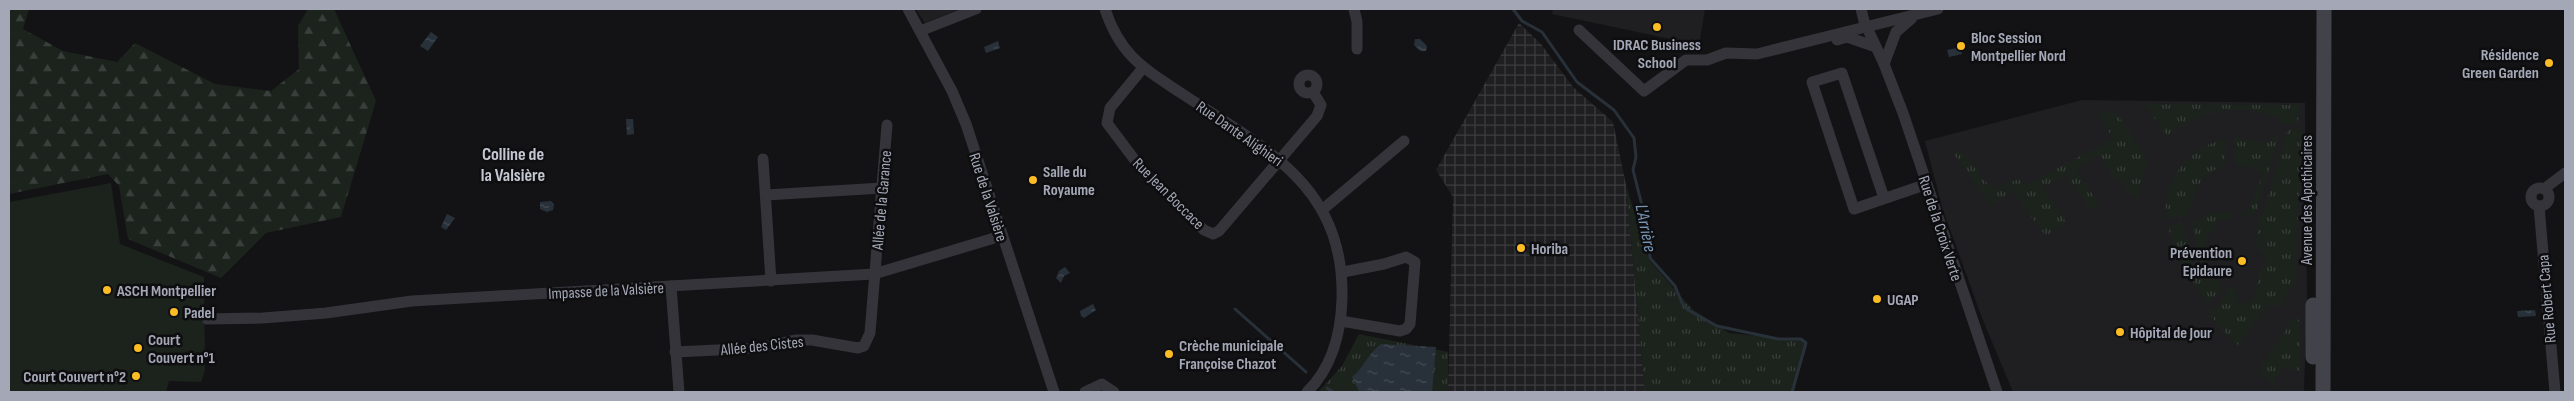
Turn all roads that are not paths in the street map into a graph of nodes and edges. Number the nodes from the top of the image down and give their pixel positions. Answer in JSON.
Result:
{"nodes":[{"id":1,"x":908,"y":9,"type":"edge"},
{"id":2,"x":976,"y":9,"type":"edge"},
{"id":3,"x":1105,"y":9,"type":"edge"},
{"id":4,"x":1354,"y":9,"type":"edge"},
{"id":5,"x":1861,"y":9,"type":"edge"},
{"id":6,"x":1938,"y":9,"type":"edge"},
{"id":7,"x":2313,"y":9,"type":"edge"},
{"id":8,"x":2324,"y":9,"type":"edge"},
{"id":9,"x":1915,"y":16,"type":"junction"},
{"id":10,"x":1867,"y":26,"type":"junction"},
{"id":11,"x":1579,"y":30,"type":"dead end"},
{"id":12,"x":920,"y":31,"type":"junction"},
{"id":13,"x":1815,"y":40,"type":"junction"},
{"id":14,"x":1876,"y":46,"type":"junction"},
{"id":15,"x":1357,"y":49,"type":"dead end"},
{"id":16,"x":1884,"y":64,"type":"junction"},
{"id":17,"x":1143,"y":68,"type":"junction"},
{"id":18,"x":1313,"y":92,"type":"dead end"},
{"id":19,"x":887,"y":125,"type":"dead end"},
{"id":20,"x":1404,"y":141,"type":"dead end"},
{"id":21,"x":763,"y":159,"type":"dead end"},
{"id":22,"x":1280,"y":159,"type":"junction"},
{"id":23,"x":2565,"y":173,"type":"edge"},
{"id":24,"x":1927,"y":184,"type":"junction"},
{"id":25,"x":882,"y":188,"type":"junction"},
{"id":26,"x":766,"y":195,"type":"junction"},
{"id":27,"x":1884,"y":198,"type":"junction"},
{"id":28,"x":1322,"y":210,"type":"junction"},
{"id":29,"x":1001,"y":236,"type":"junction"},
{"id":30,"x":1343,"y":272,"type":"junction"},
{"id":31,"x":874,"y":274,"type":"junction"},
{"id":32,"x":771,"y":280,"type":"junction"},
{"id":33,"x":671,"y":286,"type":"junction"},
{"id":34,"x":207,"y":319,"type":"dead end"},
{"id":35,"x":1341,"y":321,"type":"junction"},
{"id":36,"x":675,"y":352,"type":"junction"},
{"id":37,"x":679,"y":392,"type":"edge"},
{"id":38,"x":1054,"y":392,"type":"edge"},
{"id":39,"x":1086,"y":392,"type":"edge"},
{"id":40,"x":1114,"y":392,"type":"edge"},
{"id":41,"x":1307,"y":392,"type":"edge"},
{"id":42,"x":1997,"y":392,"type":"edge"},
{"id":43,"x":2313,"y":392,"type":"edge"},
{"id":44,"x":2323,"y":392,"type":"edge"},
{"id":45,"x":2555,"y":392,"type":"edge"}],
"edges":[{"from":1,"to":12,"type":"street","name":"Rue de la Valsière"},
{"from":2,"to":12,"type":"street"},
{"from":3,"to":17,"type":"street","name":"Rue Dante Alighieri"},
{"from":4,"to":15,"type":"street"},
{"from":5,"to":10,"type":"street","name":"Rue de la Croix Verte"},
{"from":6,"to":9,"type":"street"},
{"from":7,"to":43,"type":"main road","name":"Avenue des Apothicaires"},
{"from":8,"to":44,"type":"main road","name":"Avenue des Apothicaires"},
{"from":9,"to":10,"type":"street"},
{"from":9,"to":16,"type":"street"},
{"from":10,"to":13,"type":"street"},
{"from":10,"to":14,"type":"street","name":"Rue de la Croix Verte"},
{"from":11,"to":13,"type":"street"},
{"from":12,"to":29,"type":"street","name":"Rue de la Valsière"},
{"from":13,"to":14,"type":"street"},
{"from":14,"to":16,"type":"street","name":"Rue de la Croix Verte"},
{"from":16,"to":24,"type":"street","name":"Rue de la Croix Verte"},
{"from":17,"to":22,"type":"street","name":"Rue Dante Alighieri"},
{"from":17,"to":22,"type":"street","name":"Rue Jean Boccace"},
{"from":18,"to":22,"type":"street"},
{"from":19,"to":25,"type":"street","name":"Allée de la Garance"},
{"from":20,"to":28,"type":"street"},
{"from":21,"to":26,"type":"street"},
{"from":22,"to":28,"type":"street","name":"Rue Dante Alighieri"},
{"from":23,"to":45,"type":"street","name":"Rue Robert Capa"},
{"from":24,"to":27,"type":"street"},
{"from":24,"to":42,"type":"street","name":"Rue de la Croix Verte"},
{"from":25,"to":26,"type":"street"},
{"from":25,"to":31,"type":"street","name":"Allée de la Garance"},
{"from":26,"to":32,"type":"street"},
{"from":27,"to":27,"type":"street"},
{"from":28,"to":30,"type":"street","name":"Rue Dante Alighieri"},
{"from":29,"to":31,"type":"street","name":"Impasse de la Valsière"},
{"from":29,"to":38,"type":"street","name":"Rue de la Valsière"},
{"from":30,"to":35,"type":"street","name":"Rue Dante Alighieri"},
{"from":30,"to":35,"type":"street"},
{"from":31,"to":32,"type":"street","name":"Impasse de la Valsière"},
{"from":31,"to":36,"type":"street","name":"Allée des Cistes"},
{"from":32,"to":33,"type":"street","name":"Impasse de la Valsière"},
{"from":33,"to":34,"type":"street","name":"Impasse de la Valsière"},
{"from":33,"to":36,"type":"street"},
{"from":35,"to":41,"type":"street","name":"Rue Dante Alighieri"},
{"from":36,"to":37,"type":"street"},
{"from":39,"to":40,"type":"street"}]}
